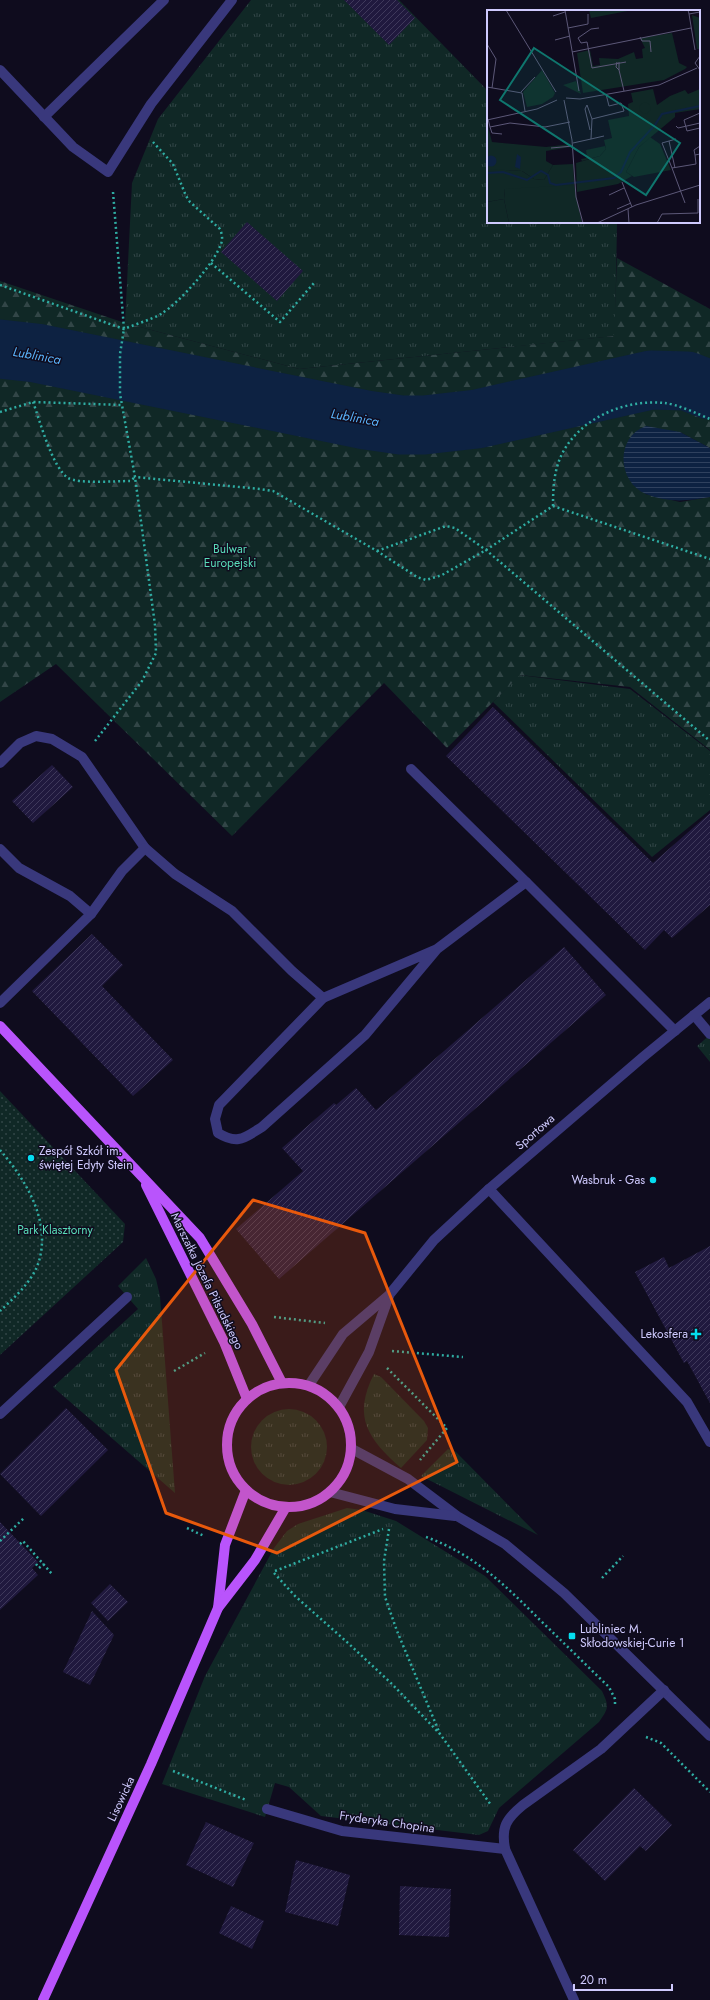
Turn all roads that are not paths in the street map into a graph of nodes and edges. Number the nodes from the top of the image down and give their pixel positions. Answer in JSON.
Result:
{"nodes":[{"id":1,"x":164,"y":0,"type":"edge"},
{"id":2,"x":232,"y":0,"type":"edge"},
{"id":3,"x":0,"y":70,"type":"edge"},
{"id":4,"x":44,"y":117,"type":"junction"},
{"id":5,"x":0,"y":762,"type":"edge"},
{"id":6,"x":411,"y":769,"type":"dead end"},
{"id":7,"x":145,"y":848,"type":"junction"},
{"id":8,"x":0,"y":850,"type":"edge"},
{"id":9,"x":526,"y":882,"type":"junction"},
{"id":10,"x":91,"y":914,"type":"junction"},
{"id":11,"x":437,"y":949,"type":"junction"},
{"id":12,"x":323,"y":998,"type":"junction"},
{"id":13,"x":710,"y":1002,"type":"edge"},
{"id":14,"x":0,"y":1003,"type":"edge"},
{"id":15,"x":694,"y":1015,"type":"junction"},
{"id":16,"x":0,"y":1026,"type":"edge"},
{"id":17,"x":675,"y":1031,"type":"junction"},
{"id":18,"x":710,"y":1034,"type":"edge"},
{"id":19,"x":142,"y":1176,"type":"junction"},
{"id":20,"x":488,"y":1189,"type":"junction"},
{"id":21,"x":389,"y":1295,"type":"junction"},
{"id":22,"x":127,"y":1297,"type":"dead end"},
{"id":23,"x":282,"y":1382,"type":"junction"},
{"id":24,"x":309,"y":1386,"type":"junction"},
{"id":25,"x":247,"y":1399,"type":"junction"},
{"id":26,"x":339,"y":1406,"type":"junction"},
{"id":27,"x":0,"y":1414,"type":"edge"},
{"id":28,"x":710,"y":1442,"type":"edge"},
{"id":29,"x":352,"y":1449,"type":"junction"},
{"id":30,"x":246,"y":1490,"type":"junction"},
{"id":31,"x":330,"y":1492,"type":"junction"},
{"id":32,"x":286,"y":1507,"type":"junction"},
{"id":33,"x":457,"y":1516,"type":"junction"},
{"id":34,"x":218,"y":1608,"type":"junction"},
{"id":35,"x":664,"y":1690,"type":"junction"},
{"id":36,"x":710,"y":1736,"type":"edge"},
{"id":37,"x":267,"y":1809,"type":"road end"},
{"id":38,"x":506,"y":1849,"type":"junction"},
{"id":39,"x":43,"y":2000,"type":"edge"},
{"id":40,"x":574,"y":2000,"type":"edge"}],
"edges":[{"from":1,"to":4,"type":"street"},
{"from":2,"to":4,"type":"street"},
{"from":3,"to":4,"type":"street"},
{"from":5,"to":7,"type":"street"},
{"from":6,"to":9,"type":"street"},
{"from":7,"to":10,"type":"street"},
{"from":7,"to":12,"type":"street"},
{"from":8,"to":10,"type":"street"},
{"from":9,"to":11,"type":"street"},
{"from":9,"to":17,"type":"street"},
{"from":10,"to":14,"type":"street"},
{"from":11,"to":12,"type":"street"},
{"from":11,"to":12,"type":"street"},
{"from":13,"to":15,"type":"street","name":"Sportowa"},
{"from":15,"to":17,"type":"street","name":"Sportowa"},
{"from":15,"to":18,"type":"street"},
{"from":16,"to":19,"type":"main road","name":"Marszałka Józefa Piłsudskiego"},
{"from":17,"to":20,"type":"street","name":"Sportowa"},
{"from":19,"to":23,"type":"main road","name":"Marszałka Józefa Piłsudskiego"},
{"from":19,"to":25,"type":"main road","name":"Marszałka Józefa Piłsudskiego"},
{"from":20,"to":21,"type":"street","name":"Sportowa"},
{"from":20,"to":28,"type":"street"},
{"from":21,"to":24,"type":"street","name":"Sportowa"},
{"from":21,"to":26,"type":"street","name":"Sportowa"},
{"from":22,"to":27,"type":"street"},
{"from":23,"to":24,"type":"main road"},
{"from":23,"to":25,"type":"main road"},
{"from":24,"to":26,"type":"main road"},
{"from":25,"to":30,"type":"main road"},
{"from":26,"to":29,"type":"main road"},
{"from":29,"to":31,"type":"main road"},
{"from":29,"to":33,"type":"street"},
{"from":30,"to":32,"type":"main road"},
{"from":30,"to":34,"type":"main road","name":"Lisowicka"},
{"from":31,"to":32,"type":"main road"},
{"from":31,"to":33,"type":"street"},
{"from":32,"to":34,"type":"main road","name":"Lisowicka"},
{"from":33,"to":35,"type":"street"},
{"from":34,"to":39,"type":"main road","name":"Lisowicka"},
{"from":35,"to":36,"type":"street"},
{"from":35,"to":38,"type":"street"},
{"from":37,"to":38,"type":"street","name":"Fryderyka Chopina"},
{"from":38,"to":40,"type":"street"}]}
